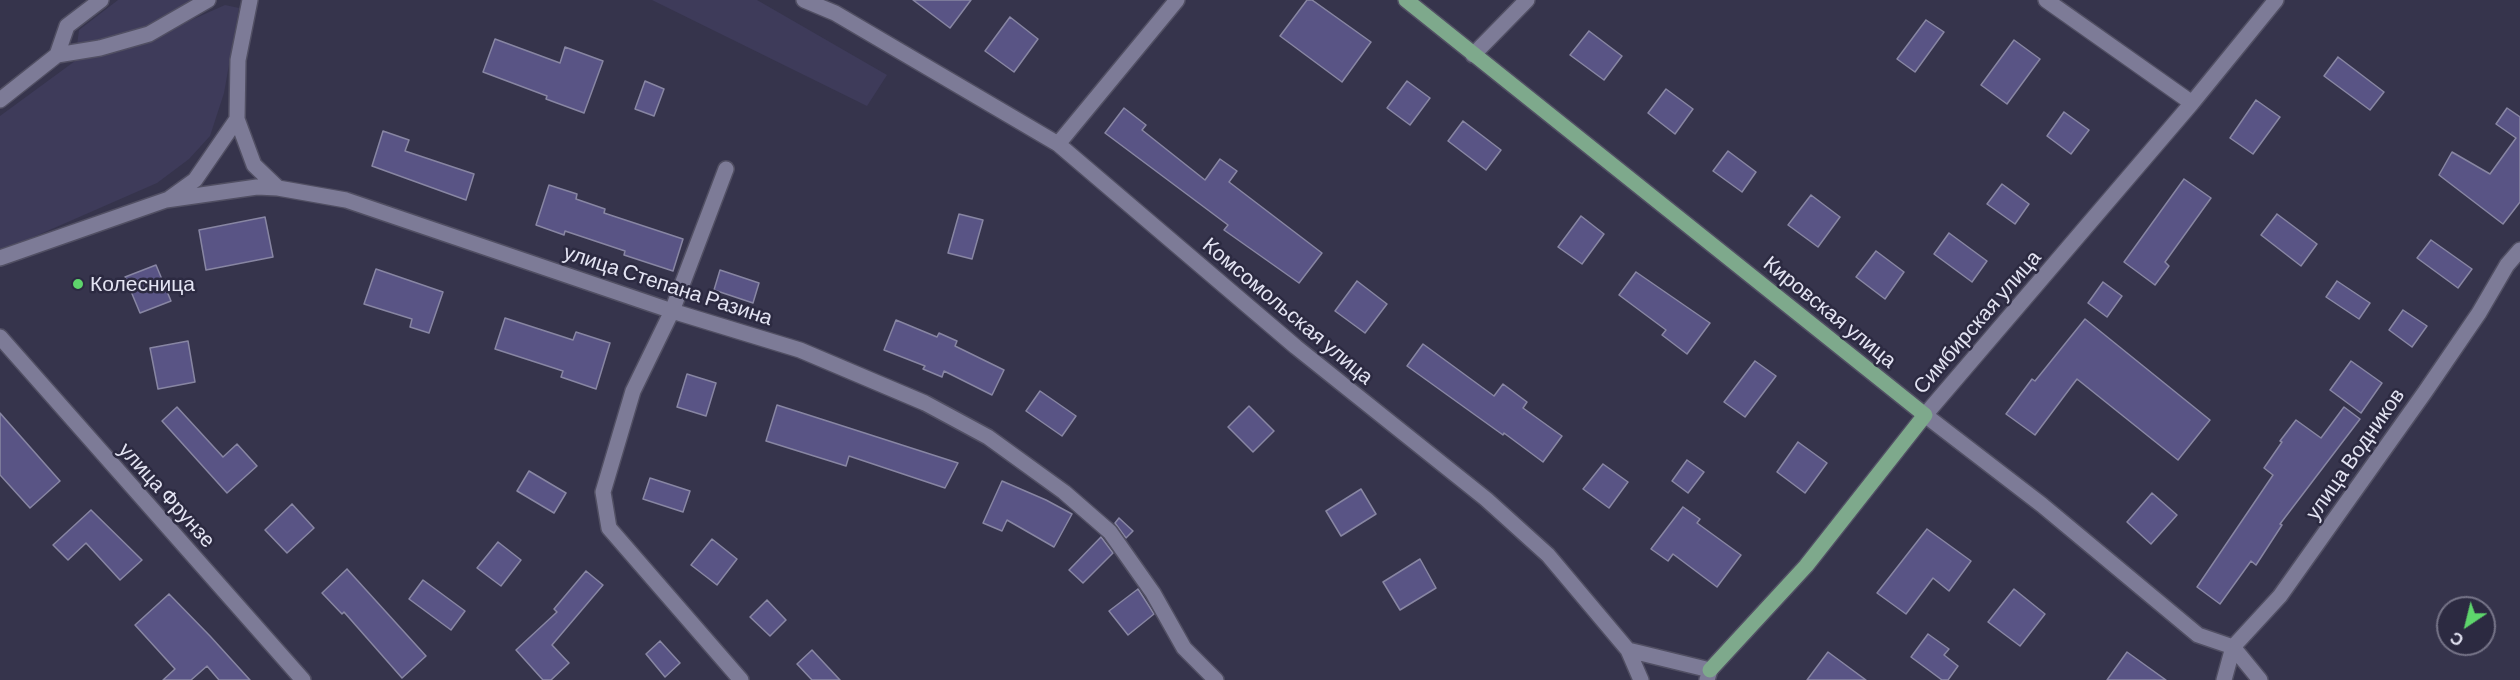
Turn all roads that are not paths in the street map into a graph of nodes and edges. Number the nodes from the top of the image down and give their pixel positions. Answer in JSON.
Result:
{"nodes":[{"id":1,"x":101,"y":0,"type":"edge"},
{"id":2,"x":208,"y":0,"type":"edge"},
{"id":3,"x":248,"y":0,"type":"edge"},
{"id":4,"x":804,"y":0,"type":"edge"},
{"id":5,"x":1177,"y":0,"type":"edge"},
{"id":6,"x":1406,"y":0,"type":"edge"},
{"id":7,"x":1527,"y":0,"type":"edge"},
{"id":8,"x":2046,"y":0,"type":"edge"},
{"id":9,"x":2276,"y":0,"type":"edge"},
{"id":10,"x":57,"y":54,"type":"junction"},
{"id":11,"x":1473,"y":55,"type":"junction"},
{"id":12,"x":0,"y":100,"type":"edge"},
{"id":13,"x":2192,"y":104,"type":"junction"},
{"id":14,"x":237,"y":119,"type":"junction"},
{"id":15,"x":1058,"y":144,"type":"junction"},
{"id":16,"x":726,"y":169,"type":"dead end"},
{"id":17,"x":278,"y":188,"type":"junction"},
{"id":18,"x":166,"y":201,"type":"junction"},
{"id":19,"x":2520,"y":250,"type":"edge"},
{"id":20,"x":0,"y":258,"type":"edge"},
{"id":21,"x":672,"y":311,"type":"junction"},
{"id":22,"x":0,"y":337,"type":"edge"},
{"id":23,"x":1925,"y":415,"type":"junction"},
{"id":24,"x":2233,"y":647,"type":"junction"},
{"id":25,"x":1628,"y":650,"type":"junction"},
{"id":26,"x":1709,"y":675,"type":"edge"},
{"id":27,"x":303,"y":680,"type":"edge"},
{"id":28,"x":741,"y":680,"type":"edge"},
{"id":29,"x":1216,"y":680,"type":"edge"},
{"id":30,"x":1641,"y":680,"type":"edge"},
{"id":31,"x":2224,"y":680,"type":"edge"},
{"id":32,"x":2260,"y":680,"type":"edge"}],
"edges":[{"from":1,"to":10,"type":"street"},
{"from":2,"to":10,"type":"street"},
{"from":3,"to":14,"type":"street"},
{"from":4,"to":15,"type":"street","name":"Комсомольская улица"},
{"from":5,"to":15,"type":"street"},
{"from":6,"to":11,"type":"main road","name":"Кировская улица"},
{"from":7,"to":11,"type":"street"},
{"from":8,"to":13,"type":"street"},
{"from":9,"to":13,"type":"street","name":"Симбирская улица"},
{"from":10,"to":12,"type":"street"},
{"from":11,"to":23,"type":"main road","name":"Кировская улица"},
{"from":13,"to":23,"type":"street","name":"Симбирская улица"},
{"from":14,"to":17,"type":"street"},
{"from":14,"to":18,"type":"street"},
{"from":15,"to":25,"type":"street","name":"Комсомольская улица"},
{"from":16,"to":21,"type":"street"},
{"from":17,"to":18,"type":"street","name":"улица Степана Разина"},
{"from":17,"to":21,"type":"street","name":"улица Степана Разина"},
{"from":18,"to":20,"type":"street","name":"улица Степана Разина"},
{"from":19,"to":24,"type":"street","name":"улица Водников"},
{"from":21,"to":28,"type":"street"},
{"from":21,"to":29,"type":"street","name":"улица Степана Разина"},
{"from":22,"to":27,"type":"street","name":"улица Фрунзе"},
{"from":23,"to":24,"type":"street","name":"Кировская улица"},
{"from":23,"to":26,"type":"main road","name":"Симбирская улица"},
{"from":24,"to":31,"type":"street","name":"улица Водников"},
{"from":24,"to":32,"type":"street"},
{"from":25,"to":26,"type":"street"},
{"from":25,"to":30,"type":"street","name":"Комсомольская улица"}]}
